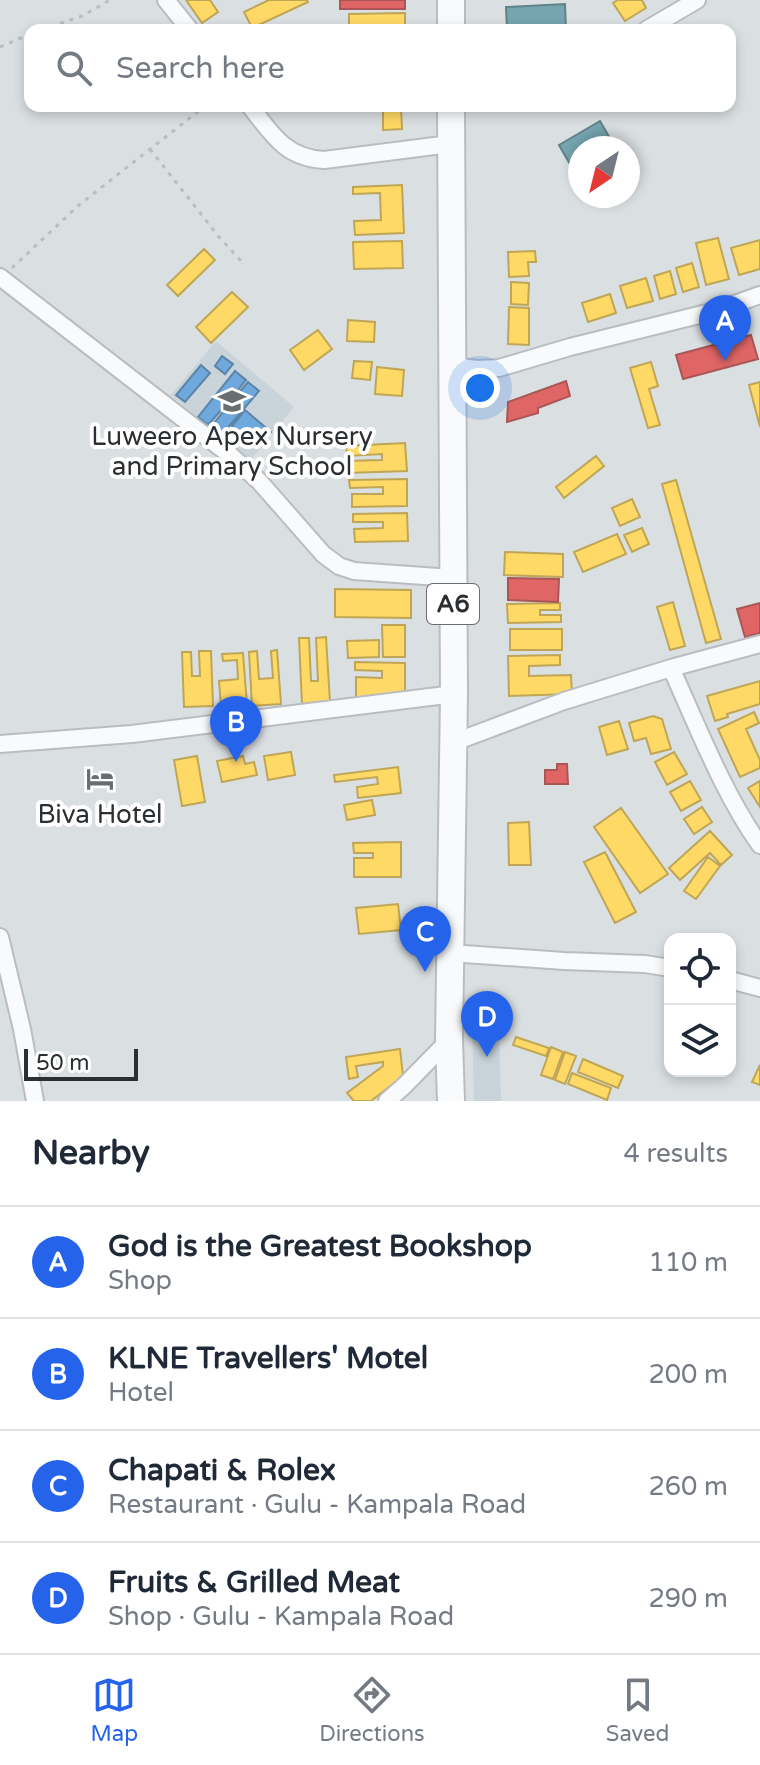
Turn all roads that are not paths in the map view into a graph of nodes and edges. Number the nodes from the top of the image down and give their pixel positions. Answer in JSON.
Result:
{"nodes":[{"id":1,"x":166,"y":0,"type":"edge"},
{"id":2,"x":451,"y":0,"type":"edge"},
{"id":3,"x":697,"y":0,"type":"edge"},
{"id":4,"x":185,"y":24,"type":"edge"},
{"id":5,"x":451,"y":24,"type":"edge"},
{"id":6,"x":656,"y":24,"type":"edge"},
{"id":7,"x":255,"y":112,"type":"edge"},
{"id":8,"x":451,"y":112,"type":"edge"},
{"id":9,"x":450,"y":144,"type":"junction"},
{"id":10,"x":0,"y":278,"type":"edge"},
{"id":11,"x":760,"y":295,"type":"edge"},
{"id":12,"x":452,"y":366,"type":"junction"},
{"id":13,"x":452,"y":578,"type":"junction"},
{"id":14,"x":760,"y":644,"type":"edge"},
{"id":15,"x":671,"y":668,"type":"junction"},
{"id":16,"x":454,"y":694,"type":"junction"},
{"id":17,"x":452,"y":743,"type":"junction"},
{"id":18,"x":0,"y":744,"type":"edge"},
{"id":19,"x":760,"y":845,"type":"edge"},
{"id":20,"x":0,"y":937,"type":"edge"},
{"id":21,"x":450,"y":953,"type":"junction"},
{"id":22,"x":664,"y":967,"type":"edge"},
{"id":23,"x":736,"y":982,"type":"edge"},
{"id":24,"x":760,"y":988,"type":"edge"},
{"id":25,"x":449,"y":1040,"type":"junction"},
{"id":26,"x":35,"y":1101,"type":"edge"},
{"id":27,"x":387,"y":1101,"type":"edge"},
{"id":28,"x":451,"y":1101,"type":"edge"}],
"edges":[{"from":1,"to":4,"type":"street"},
{"from":2,"to":5,"type":"main road"},
{"from":3,"to":6,"type":"street"},
{"from":7,"to":9,"type":"street"},
{"from":8,"to":9,"type":"main road","number":"A6"},
{"from":9,"to":12,"type":"main road","number":"A6"},
{"from":10,"to":13,"type":"street"},
{"from":11,"to":12,"type":"street"},
{"from":12,"to":13,"type":"main road","number":"A6"},
{"from":13,"to":16,"type":"main road","number":"A6"},
{"from":14,"to":15,"type":"street"},
{"from":15,"to":17,"type":"street"},
{"from":15,"to":19,"type":"street"},
{"from":16,"to":17,"type":"main road","number":"A6"},
{"from":16,"to":18,"type":"street"},
{"from":17,"to":21,"type":"main road","number":"A6"},
{"from":20,"to":26,"type":"street"},
{"from":21,"to":22,"type":"street"},
{"from":21,"to":25,"type":"main road","number":"A6"},
{"from":23,"to":24,"type":"street"},
{"from":25,"to":27,"type":"street"},
{"from":25,"to":28,"type":"main road","number":"A6"}]}
